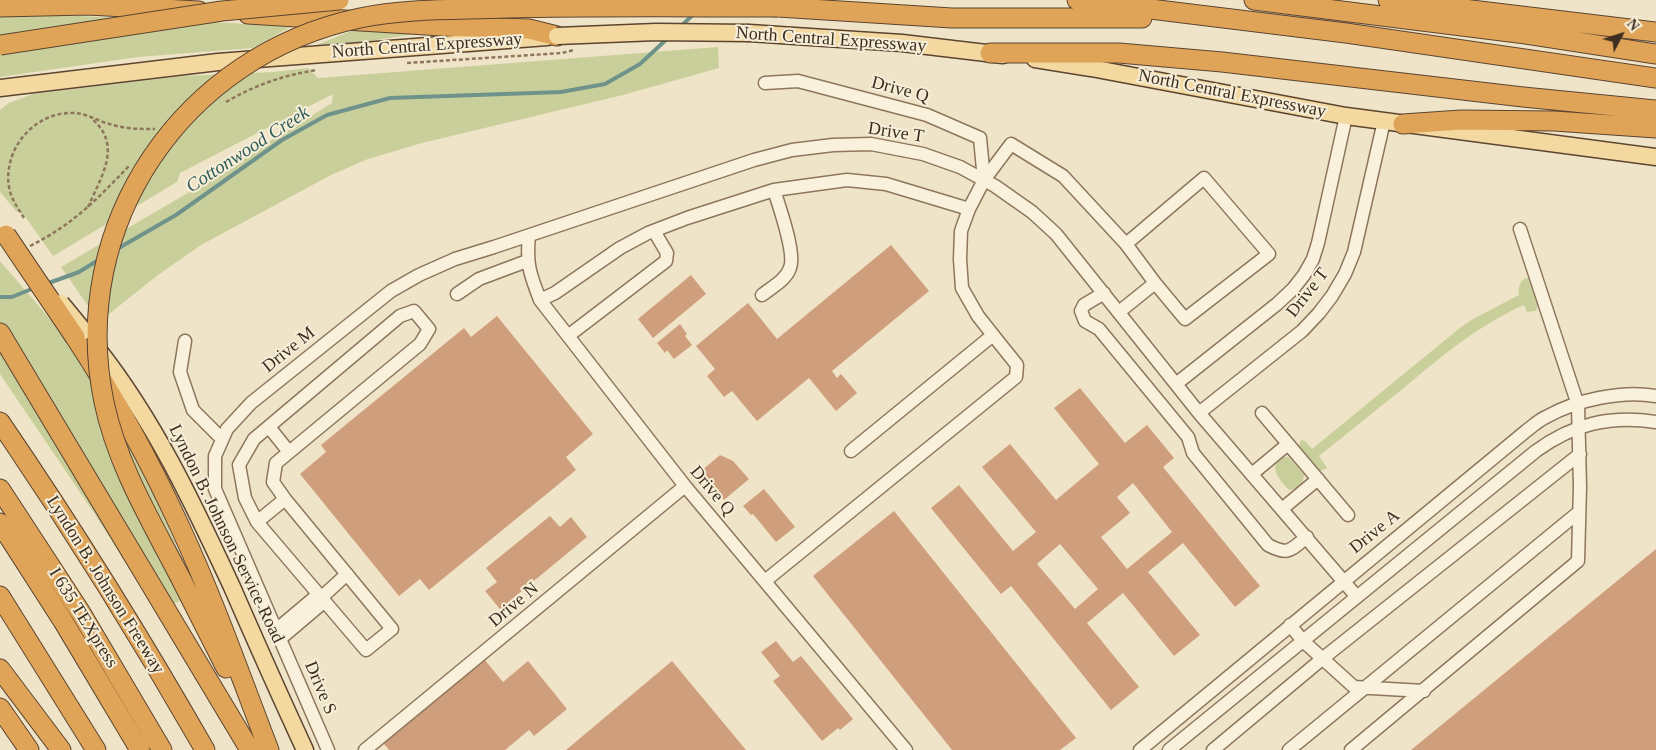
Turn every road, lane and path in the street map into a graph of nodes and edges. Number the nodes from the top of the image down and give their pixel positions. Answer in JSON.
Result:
{"nodes":[{"id":1,"x":339,"y":0,"type":"edge"},
{"id":2,"x":679,"y":0,"type":"edge"},
{"id":3,"x":1076,"y":0,"type":"edge"},
{"id":4,"x":1254,"y":0,"type":"edge"},
{"id":5,"x":1388,"y":0,"type":"edge"},
{"id":6,"x":0,"y":7,"type":"edge"},
{"id":7,"x":777,"y":7,"type":"junction"},
{"id":8,"x":1196,"y":14,"type":"junction"},
{"id":9,"x":1656,"y":32,"type":"edge"},
{"id":10,"x":1526,"y":34,"type":"junction"},
{"id":11,"x":557,"y":36,"type":"junction"},
{"id":12,"x":0,"y":45,"type":"edge"},
{"id":13,"x":1656,"y":45,"type":"edge"},
{"id":14,"x":579,"y":49,"type":"dead end"},
{"id":15,"x":990,"y":52,"type":"junction"},
{"id":16,"x":1656,"y":54,"type":"edge"},
{"id":17,"x":406,"y":63,"type":"dead end"},
{"id":18,"x":320,"y":69,"type":"dead end"},
{"id":19,"x":1656,"y":78,"type":"edge"},
{"id":20,"x":765,"y":83,"type":"dead end"},
{"id":21,"x":3,"y":91,"type":"edge"},
{"id":22,"x":221,"y":105,"type":"dead end"},
{"id":23,"x":1656,"y":110,"type":"edge"},
{"id":24,"x":1346,"y":116,"type":"junction"},
{"id":25,"x":91,"y":117,"type":"junction"},
{"id":26,"x":1384,"y":121,"type":"junction"},
{"id":27,"x":1403,"y":124,"type":"junction"},
{"id":28,"x":1656,"y":128,"type":"edge"},
{"id":29,"x":163,"y":129,"type":"dead end"},
{"id":30,"x":1656,"y":157,"type":"edge"},
{"id":31,"x":130,"y":165,"type":"dead end"},
{"id":32,"x":984,"y":180,"type":"junction"},
{"id":33,"x":774,"y":190,"type":"junction"},
{"id":34,"x":88,"y":208,"type":"junction"},
{"id":35,"x":969,"y":209,"type":"junction"},
{"id":36,"x":24,"y":218,"type":"dead end"},
{"id":37,"x":1520,"y":228,"type":"dead end"},
{"id":38,"x":2,"y":229,"type":"edge"},
{"id":39,"x":654,"y":230,"type":"junction"},
{"id":40,"x":529,"y":236,"type":"junction"},
{"id":41,"x":1126,"y":244,"type":"junction"},
{"id":42,"x":30,"y":246,"type":"dead end"},
{"id":43,"x":527,"y":261,"type":"junction"},
{"id":44,"x":1155,"y":282,"type":"junction"},
{"id":45,"x":1104,"y":293,"type":"junction"},
{"id":46,"x":457,"y":294,"type":"dead end"},
{"id":47,"x":762,"y":295,"type":"dead end"},
{"id":48,"x":540,"y":300,"type":"junction"},
{"id":49,"x":1120,"y":312,"type":"junction"},
{"id":50,"x":0,"y":334,"type":"edge"},
{"id":51,"x":79,"y":334,"type":"junction"},
{"id":52,"x":993,"y":335,"type":"junction"},
{"id":53,"x":568,"y":336,"type":"junction"},
{"id":54,"x":184,"y":341,"type":"dead end"},
{"id":55,"x":1176,"y":384,"type":"junction"},
{"id":56,"x":1656,"y":396,"type":"edge"},
{"id":57,"x":1578,"y":404,"type":"junction"},
{"id":58,"x":1199,"y":413,"type":"junction"},
{"id":59,"x":1262,"y":413,"type":"dead end"},
{"id":60,"x":0,"y":422,"type":"edge"},
{"id":61,"x":1656,"y":422,"type":"edge"},
{"id":62,"x":269,"y":426,"type":"junction"},
{"id":63,"x":1580,"y":428,"type":"junction"},
{"id":64,"x":222,"y":439,"type":"junction"},
{"id":65,"x":1288,"y":444,"type":"junction"},
{"id":66,"x":850,"y":450,"type":"dead end"},
{"id":67,"x":289,"y":452,"type":"junction"},
{"id":68,"x":1580,"y":454,"type":"junction"},
{"id":69,"x":1252,"y":474,"type":"junction"},
{"id":70,"x":1318,"y":479,"type":"junction"},
{"id":71,"x":685,"y":486,"type":"junction"},
{"id":72,"x":0,"y":489,"type":"edge"},
{"id":73,"x":285,"y":499,"type":"junction"},
{"id":74,"x":1282,"y":509,"type":"junction"},
{"id":75,"x":1580,"y":512,"type":"junction"},
{"id":76,"x":1348,"y":515,"type":"dead end"},
{"id":77,"x":257,"y":522,"type":"junction"},
{"id":78,"x":0,"y":523,"type":"edge"},
{"id":79,"x":1307,"y":537,"type":"junction"},
{"id":80,"x":347,"y":574,"type":"junction"},
{"id":81,"x":1344,"y":580,"type":"junction"},
{"id":82,"x":765,"y":581,"type":"junction"},
{"id":83,"x":256,"y":584,"type":"joint"},
{"id":84,"x":0,"y":596,"type":"edge"},
{"id":85,"x":322,"y":597,"type":"junction"},
{"id":86,"x":1357,"y":597,"type":"junction"},
{"id":87,"x":1290,"y":626,"type":"junction"},
{"id":88,"x":278,"y":634,"type":"junction"},
{"id":89,"x":1303,"y":641,"type":"junction"},
{"id":90,"x":1322,"y":659,"type":"junction"},
{"id":91,"x":0,"y":669,"type":"edge"},
{"id":92,"x":1365,"y":688,"type":"junction"},
{"id":93,"x":1424,"y":691,"type":"junction"},
{"id":94,"x":3,"y":717,"type":"edge"},
{"id":95,"x":24,"y":750,"type":"edge"},
{"id":96,"x":29,"y":750,"type":"edge"},
{"id":97,"x":61,"y":750,"type":"edge"},
{"id":98,"x":96,"y":750,"type":"edge"},
{"id":99,"x":140,"y":750,"type":"edge"},
{"id":100,"x":162,"y":750,"type":"edge"},
{"id":101,"x":204,"y":750,"type":"edge"},
{"id":102,"x":250,"y":750,"type":"edge"},
{"id":103,"x":268,"y":750,"type":"edge"},
{"id":104,"x":305,"y":750,"type":"edge"},
{"id":105,"x":328,"y":750,"type":"edge"},
{"id":106,"x":365,"y":750,"type":"edge"},
{"id":107,"x":906,"y":750,"type":"edge"},
{"id":108,"x":1140,"y":750,"type":"edge"},
{"id":109,"x":1169,"y":750,"type":"edge"},
{"id":110,"x":1214,"y":750,"type":"edge"},
{"id":111,"x":1289,"y":750,"type":"edge"},
{"id":112,"x":1351,"y":750,"type":"edge"}],
"edges":[{"from":1,"to":12,"type":"highway","bridge":true},
{"from":2,"to":7,"type":"highway","bridge":true},
{"from":3,"to":8,"type":"highway"},
{"from":4,"to":10,"type":"highway"},
{"from":5,"to":9,"type":"highway"},
{"from":6,"to":11,"type":"highway"},
{"from":7,"to":8,"type":"highway"},
{"from":7,"to":103,"type":"highway","bridge":true},
{"from":8,"to":19,"type":"highway"},
{"from":10,"to":13,"type":"highway"},
{"from":10,"to":16,"type":"highway"},
{"from":11,"to":15,"type":"main road","name":"North Central Expressway","bridge":true},
{"from":11,"to":21,"type":"main road","name":"North Central Expressway"},
{"from":14,"to":17,"type":"path"},
{"from":15,"to":23,"type":"highway"},
{"from":15,"to":24,"type":"main road","name":"North Central Expressway"},
{"from":18,"to":22,"type":"path"},
{"from":20,"to":32,"type":"lane","name":"Drive Q"},
{"from":24,"to":26,"type":"main road","name":"North Central Expressway"},
{"from":24,"to":55,"type":"lane","name":"Drive T"},
{"from":25,"to":29,"type":"path"},
{"from":25,"to":34,"type":"path"},
{"from":25,"to":36,"type":"path"},
{"from":26,"to":27,"type":"main road","name":"North Central Expressway"},
{"from":26,"to":58,"type":"lane","name":"Drive T"},
{"from":27,"to":28,"type":"highway"},
{"from":27,"to":30,"type":"main road","name":"North Central Expressway"},
{"from":31,"to":34,"type":"path"},
{"from":32,"to":35,"type":"lane"},
{"from":32,"to":40,"type":"lane","name":"Drive T"},
{"from":32,"to":41,"type":"lane"},
{"from":32,"to":45,"type":"lane","name":"Drive T"},
{"from":33,"to":35,"type":"lane"},
{"from":33,"to":39,"type":"lane"},
{"from":33,"to":47,"type":"lane"},
{"from":34,"to":42,"type":"path"},
{"from":35,"to":52,"type":"lane"},
{"from":37,"to":57,"type":"lane"},
{"from":38,"to":51,"type":"highway","bridge":true},
{"from":39,"to":48,"type":"lane"},
{"from":39,"to":53,"type":"lane"},
{"from":40,"to":43,"type":"lane","name":"Drive Q"},
{"from":40,"to":64,"type":"lane","name":"Drive M"},
{"from":41,"to":44,"type":"lane"},
{"from":41,"to":44,"type":"lane"},
{"from":43,"to":46,"type":"lane"},
{"from":43,"to":48,"type":"lane","name":"Drive Q"},
{"from":44,"to":49,"type":"lane"},
{"from":45,"to":49,"type":"lane","name":"Drive T"},
{"from":45,"to":79,"type":"lane"},
{"from":48,"to":53,"type":"lane","name":"Drive Q"},
{"from":49,"to":55,"type":"lane","name":"Drive T"},
{"from":50,"to":102,"type":"highway"},
{"from":51,"to":103,"type":"highway"},
{"from":51,"to":104,"type":"main road","name":"Lyndon B. Johnson Service Road"},
{"from":52,"to":66,"type":"lane"},
{"from":52,"to":82,"type":"lane"},
{"from":53,"to":71,"type":"lane","name":"Drive Q"},
{"from":54,"to":64,"type":"lane"},
{"from":55,"to":58,"type":"lane","name":"Drive T"},
{"from":56,"to":57,"type":"lane","name":"Drive A"},
{"from":57,"to":63,"type":"lane"},
{"from":57,"to":81,"type":"lane","name":"Drive A"},
{"from":58,"to":69,"type":"lane","name":"Drive T"},
{"from":59,"to":65,"type":"lane"},
{"from":60,"to":101,"type":"highway","name":"Lyndon B. Johnson Freeway"},
{"from":61,"to":63,"type":"lane"},
{"from":62,"to":67,"type":"lane"},
{"from":62,"to":67,"type":"lane"},
{"from":62,"to":77,"type":"lane"},
{"from":63,"to":68,"type":"lane"},
{"from":63,"to":86,"type":"lane"},
{"from":64,"to":83,"type":"lane","name":"Drive M"},
{"from":65,"to":69,"type":"lane"},
{"from":65,"to":70,"type":"lane"},
{"from":67,"to":73,"type":"lane"},
{"from":68,"to":75,"type":"lane"},
{"from":68,"to":90,"type":"lane"},
{"from":69,"to":74,"type":"lane","name":"Drive T"},
{"from":70,"to":74,"type":"lane"},
{"from":70,"to":76,"type":"lane"},
{"from":71,"to":82,"type":"lane","name":"Drive Q"},
{"from":71,"to":106,"type":"lane","name":"Drive N"},
{"from":72,"to":100,"type":"highway","name":"I 635 TEXpress"},
{"from":73,"to":77,"type":"lane"},
{"from":73,"to":80,"type":"lane"},
{"from":74,"to":79,"type":"lane","name":"Drive T"},
{"from":75,"to":92,"type":"lane"},
{"from":75,"to":93,"type":"lane"},
{"from":77,"to":85,"type":"lane"},
{"from":78,"to":99,"type":"highway","name":"I 635 TEXpress"},
{"from":79,"to":81,"type":"lane","name":"Drive T"},
{"from":80,"to":85,"type":"lane"},
{"from":80,"to":85,"type":"lane"},
{"from":81,"to":86,"type":"lane","name":"Drive T"},
{"from":81,"to":87,"type":"lane","name":"Drive A"},
{"from":82,"to":107,"type":"lane","name":"Drive Q"},
{"from":83,"to":88,"type":"lane","name":"Drive S"},
{"from":84,"to":98,"type":"highway"},
{"from":85,"to":88,"type":"lane"},
{"from":86,"to":89,"type":"lane"},
{"from":87,"to":89,"type":"lane"},
{"from":87,"to":108,"type":"lane","name":"Drive A"},
{"from":88,"to":105,"type":"lane","name":"Drive S"},
{"from":89,"to":90,"type":"lane"},
{"from":89,"to":109,"type":"lane"},
{"from":90,"to":92,"type":"lane"},
{"from":90,"to":110,"type":"lane"},
{"from":91,"to":97,"type":"highway"},
{"from":92,"to":93,"type":"lane"},
{"from":92,"to":111,"type":"lane"},
{"from":93,"to":112,"type":"lane"},
{"from":94,"to":95,"type":"main road"},
{"from":94,"to":96,"type":"highway"}]}
